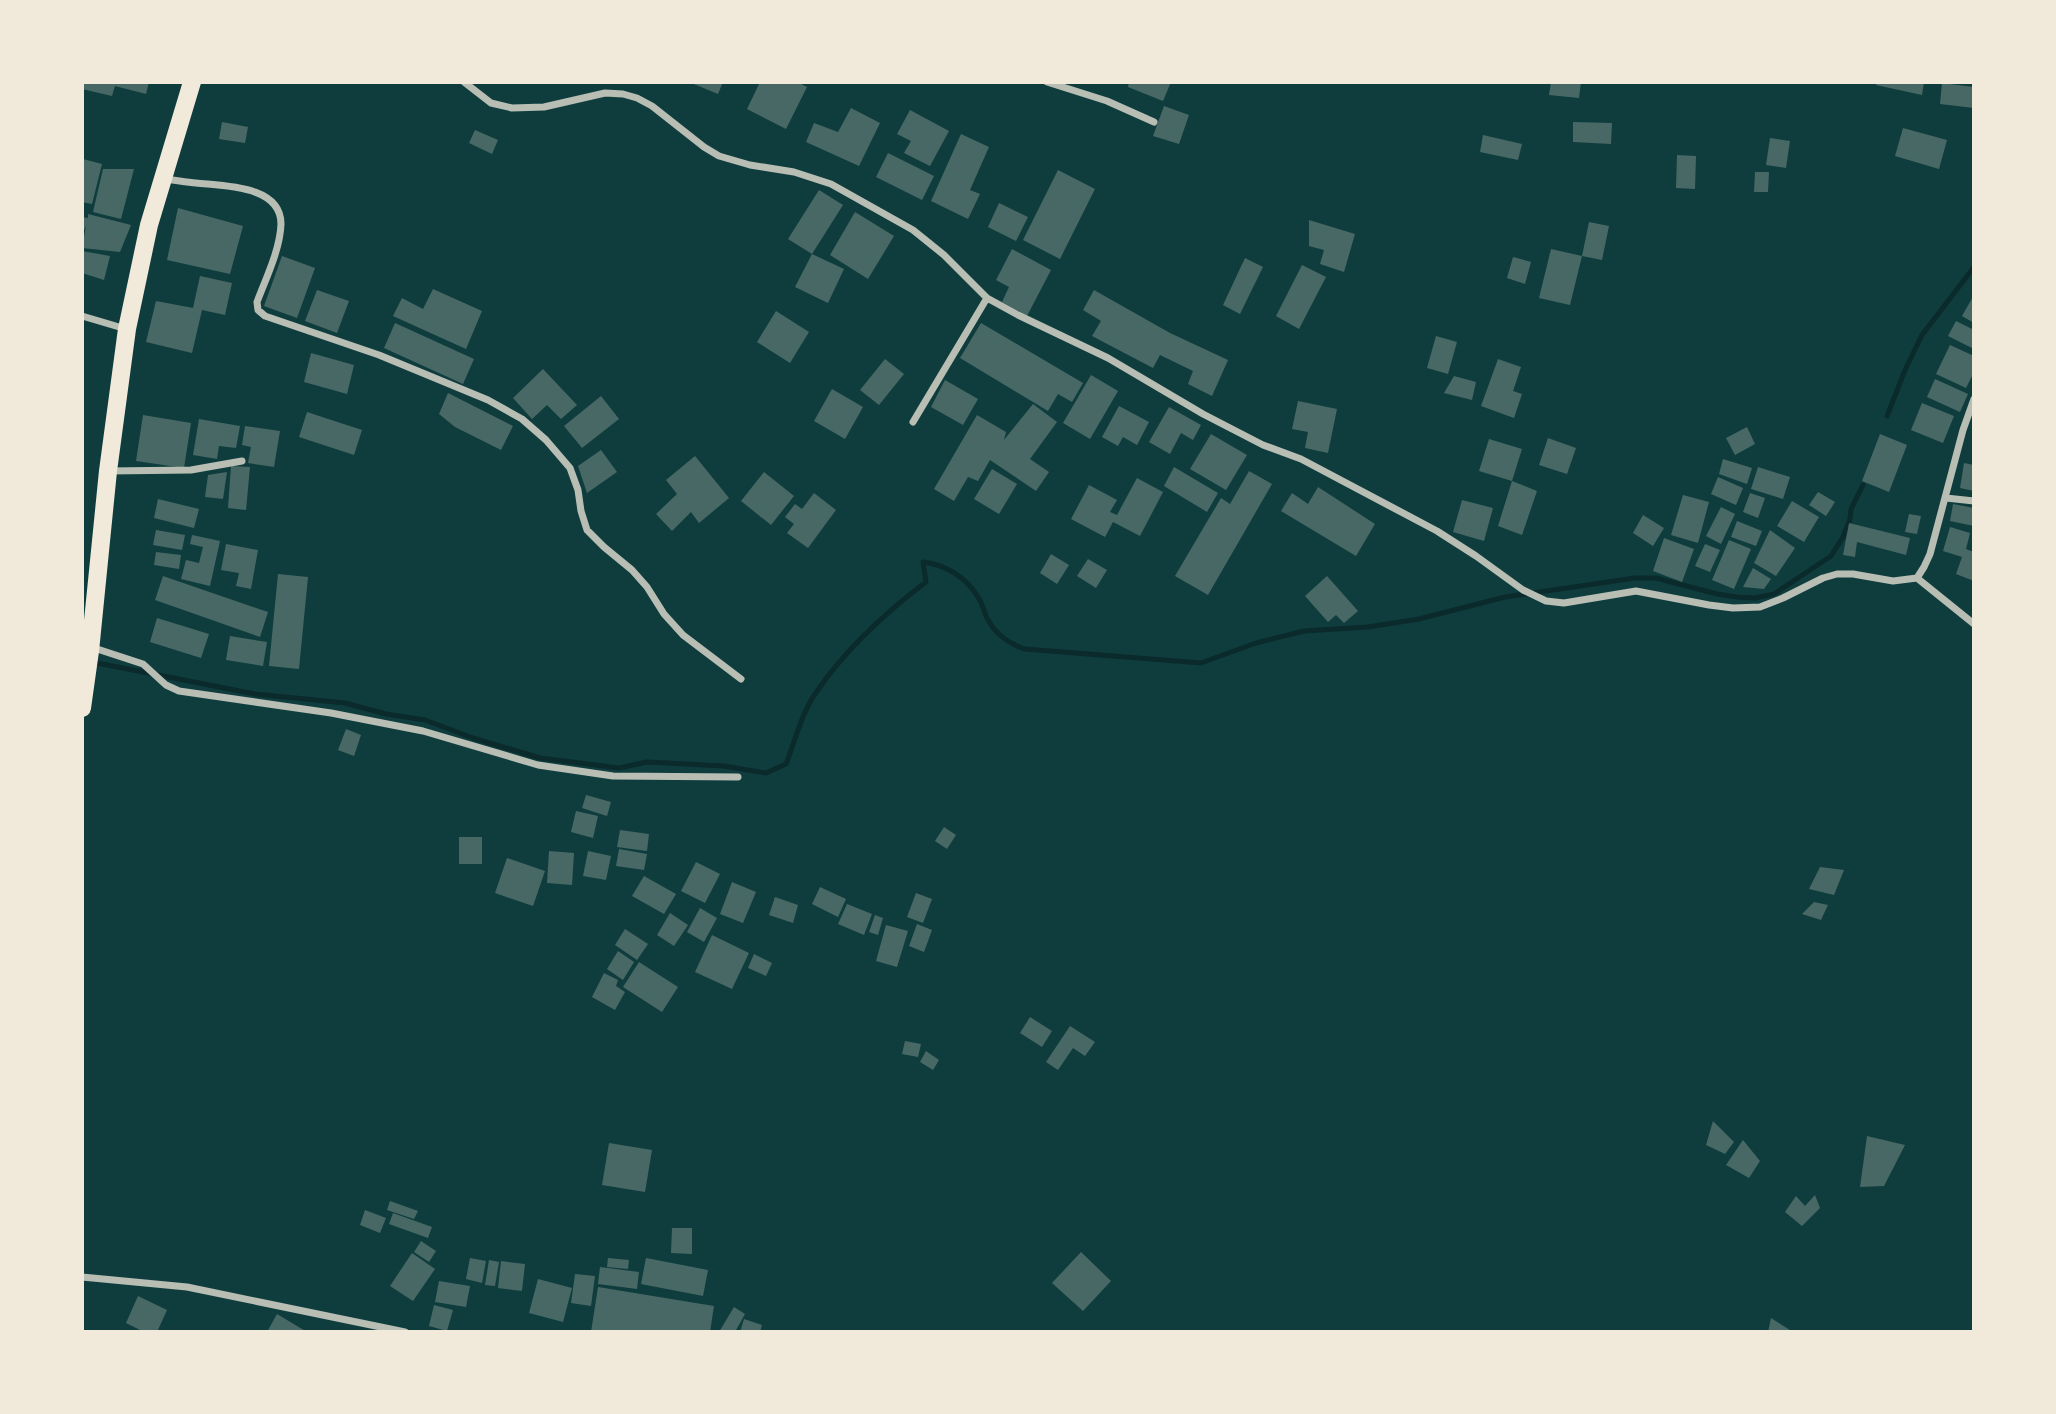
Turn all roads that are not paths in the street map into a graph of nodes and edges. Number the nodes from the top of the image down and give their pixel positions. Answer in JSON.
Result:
{"nodes":[{"id":1,"x":192,"y":82,"type":"edge"},
{"id":2,"x":464,"y":82,"type":"edge"},
{"id":3,"x":1047,"y":82,"type":"edge"},
{"id":4,"x":1154,"y":122,"type":"dead end"},
{"id":5,"x":163,"y":179,"type":"junction"},
{"id":6,"x":987,"y":298,"type":"junction"},
{"id":7,"x":82,"y":316,"type":"edge"},
{"id":8,"x":127,"y":329,"type":"junction"},
{"id":9,"x":1974,"y":399,"type":"edge"},
{"id":10,"x":913,"y":422,"type":"dead end"},
{"id":11,"x":242,"y":461,"type":"dead end"},
{"id":12,"x":108,"y":471,"type":"junction"},
{"id":13,"x":1946,"y":498,"type":"junction"},
{"id":14,"x":1974,"y":501,"type":"edge"},
{"id":15,"x":1917,"y":578,"type":"junction"},
{"id":16,"x":1974,"y":624,"type":"edge"},
{"id":17,"x":90,"y":649,"type":"junction"},
{"id":18,"x":741,"y":679,"type":"dead end"},
{"id":19,"x":82,"y":708,"type":"edge"},
{"id":20,"x":738,"y":777,"type":"dead end"},
{"id":21,"x":82,"y":1277,"type":"edge"},
{"id":22,"x":405,"y":1332,"type":"edge"}],
"edges":[{"from":1,"to":5,"type":"highway"},
{"from":2,"to":6,"type":"street"},
{"from":3,"to":4,"type":"street"},
{"from":5,"to":8,"type":"highway"},
{"from":5,"to":18,"type":"street"},
{"from":6,"to":10,"type":"street"},
{"from":6,"to":15,"type":"street"},
{"from":7,"to":8,"type":"street"},
{"from":8,"to":12,"type":"highway"},
{"from":9,"to":13,"type":"street"},
{"from":11,"to":12,"type":"street"},
{"from":12,"to":17,"type":"highway"},
{"from":13,"to":14,"type":"street"},
{"from":13,"to":15,"type":"street"},
{"from":15,"to":16,"type":"street"},
{"from":17,"to":19,"type":"highway"},
{"from":17,"to":20,"type":"street"},
{"from":21,"to":22,"type":"street"}]}
